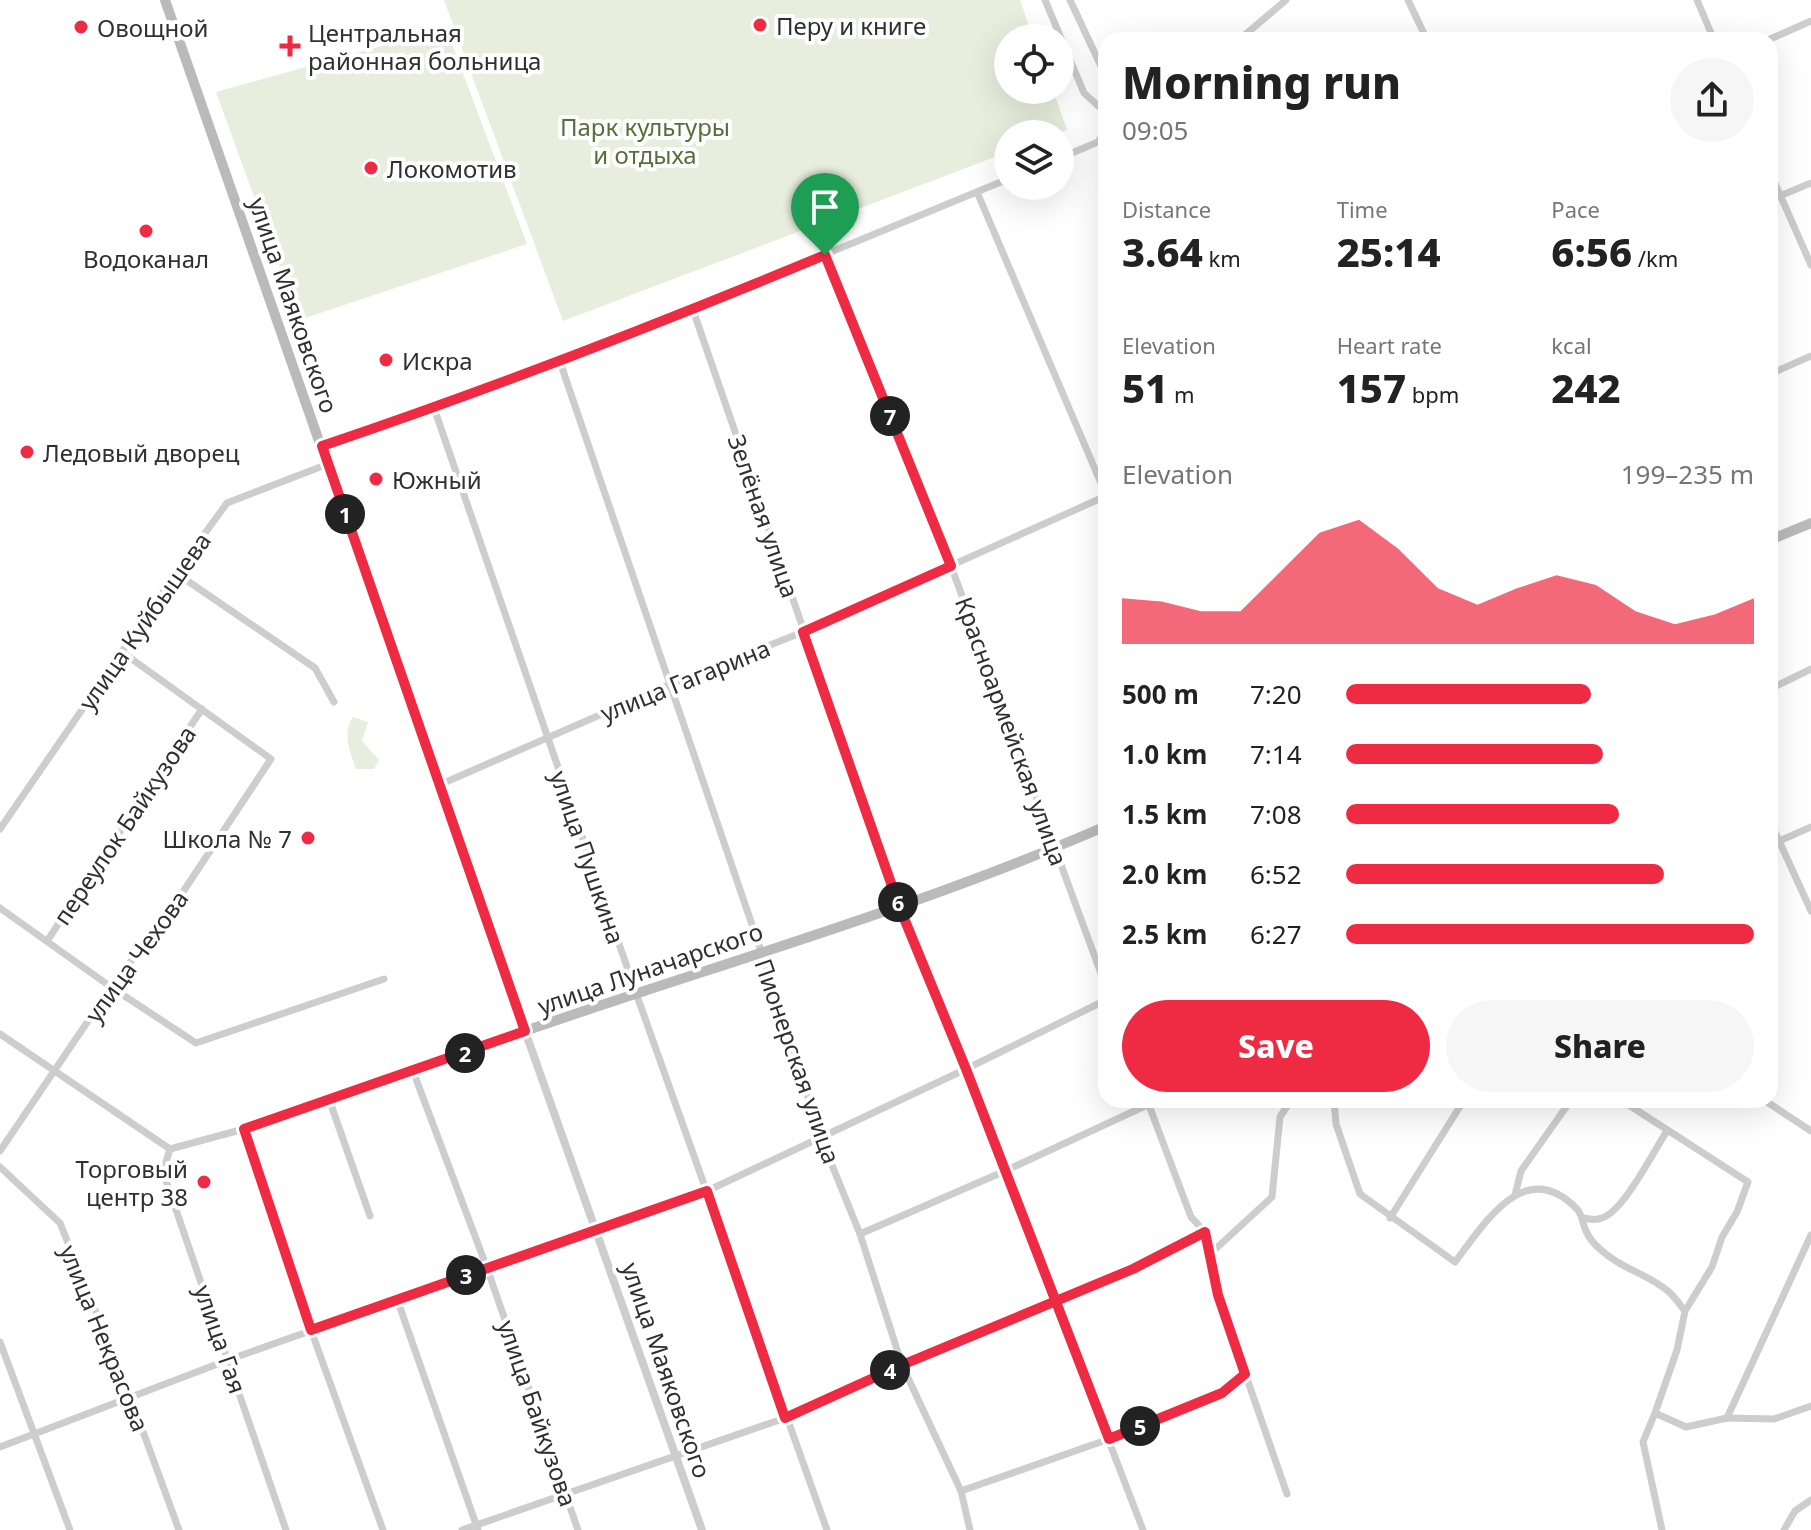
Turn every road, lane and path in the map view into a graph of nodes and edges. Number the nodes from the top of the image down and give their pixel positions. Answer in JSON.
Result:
{"nodes":[{"id":1,"x":165,"y":0,"type":"edge"},
{"id":2,"x":1045,"y":0,"type":"edge"},
{"id":3,"x":1070,"y":0,"type":"edge"},
{"id":4,"x":1286,"y":0,"type":"edge"},
{"id":5,"x":1408,"y":0,"type":"edge"},
{"id":6,"x":1697,"y":0,"type":"edge"},
{"id":7,"x":1811,"y":21,"type":"edge"},
{"id":8,"x":1252,"y":32,"type":"edge"},
{"id":9,"x":1423,"y":32,"type":"edge"},
{"id":10,"x":1711,"y":32,"type":"edge"},
{"id":11,"x":1778,"y":36,"type":"edge"},
{"id":12,"x":1098,"y":60,"type":"edge"},
{"id":13,"x":1098,"y":106,"type":"edge"},
{"id":14,"x":1098,"y":142,"type":"edge"},
{"id":15,"x":1074,"y":152,"type":"edge"},
{"id":16,"x":1811,"y":183,"type":"edge"},
{"id":17,"x":994,"y":185,"type":"edge"},
{"id":18,"x":1778,"y":191,"type":"edge"},
{"id":19,"x":977,"y":192,"type":"junction"},
{"id":20,"x":1780,"y":196,"type":"junction"},
{"id":21,"x":825,"y":255,"type":"junction"},
{"id":22,"x":1811,"y":265,"type":"edge"},
{"id":23,"x":693,"y":310,"type":"junction"},
{"id":24,"x":1811,"y":356,"type":"edge"},
{"id":25,"x":559,"y":359,"type":"junction"},
{"id":26,"x":1778,"y":370,"type":"edge"},
{"id":27,"x":434,"y":408,"type":"junction"},
{"id":28,"x":322,"y":446,"type":"junction"},
{"id":29,"x":328,"y":464,"type":"junction"},
{"id":30,"x":1098,"y":476,"type":"edge"},
{"id":31,"x":1098,"y":499,"type":"edge"},
{"id":32,"x":1811,"y":523,"type":"edge"},
{"id":33,"x":1778,"y":537,"type":"edge"},
{"id":34,"x":951,"y":566,"type":"junction"},
{"id":35,"x":176,"y":573,"type":"junction"},
{"id":36,"x":803,"y":632,"type":"junction"},
{"id":37,"x":122,"y":652,"type":"junction"},
{"id":38,"x":1811,"y":669,"type":"edge"},
{"id":39,"x":671,"y":684,"type":"junction"},
{"id":40,"x":1778,"y":685,"type":"edge"},
{"id":41,"x":334,"y":702,"type":"dead end"},
{"id":42,"x":202,"y":709,"type":"junction"},
{"id":43,"x":547,"y":738,"type":"junction"},
{"id":44,"x":439,"y":785,"type":"junction"},
{"id":45,"x":1811,"y":827,"type":"edge"},
{"id":46,"x":0,"y":829,"type":"edge"},
{"id":47,"x":1098,"y":830,"type":"edge"},
{"id":48,"x":1779,"y":841,"type":"joint"},
{"id":49,"x":1056,"y":848,"type":"junction"},
{"id":50,"x":899,"y":906,"type":"junction"},
{"id":51,"x":0,"y":908,"type":"edge"},
{"id":52,"x":1811,"y":911,"type":"edge"},
{"id":53,"x":47,"y":941,"type":"junction"},
{"id":54,"x":761,"y":951,"type":"junction"},
{"id":55,"x":1098,"y":965,"type":"edge"},
{"id":56,"x":384,"y":979,"type":"dead end"},
{"id":57,"x":111,"y":987,"type":"junction"},
{"id":58,"x":636,"y":993,"type":"junction"},
{"id":59,"x":1098,"y":1004,"type":"edge"},
{"id":60,"x":525,"y":1031,"type":"junction"},
{"id":61,"x":0,"y":1034,"type":"edge"},
{"id":62,"x":966,"y":1069,"type":"junction"},
{"id":63,"x":54,"y":1070,"type":"junction"},
{"id":64,"x":413,"y":1071,"type":"junction"},
{"id":65,"x":329,"y":1099,"type":"junction"},
{"id":66,"x":1136,"y":1108,"type":"edge"},
{"id":67,"x":1150,"y":1108,"type":"edge"},
{"id":68,"x":1286,"y":1108,"type":"edge"},
{"id":69,"x":1335,"y":1108,"type":"edge"},
{"id":70,"x":1459,"y":1108,"type":"edge"},
{"id":71,"x":1565,"y":1108,"type":"edge"},
{"id":72,"x":1633,"y":1108,"type":"edge"},
{"id":73,"x":1776,"y":1108,"type":"edge"},
{"id":74,"x":244,"y":1129,"type":"junction"},
{"id":75,"x":1667,"y":1131,"type":"junction"},
{"id":76,"x":1811,"y":1131,"type":"edge"},
{"id":77,"x":821,"y":1138,"type":"junction"},
{"id":78,"x":170,"y":1149,"type":"junction"},
{"id":79,"x":0,"y":1151,"type":"edge"},
{"id":80,"x":0,"y":1167,"type":"edge"},
{"id":81,"x":1005,"y":1171,"type":"junction"},
{"id":82,"x":707,"y":1191,"type":"junction"},
{"id":83,"x":1515,"y":1195,"type":"junction"},
{"id":84,"x":370,"y":1216,"type":"dead end"},
{"id":85,"x":1390,"y":1218,"type":"junction"},
{"id":86,"x":1583,"y":1218,"type":"junction"},
{"id":87,"x":597,"y":1230,"type":"junction"},
{"id":88,"x":1205,"y":1232,"type":"junction"},
{"id":89,"x":860,"y":1234,"type":"junction"},
{"id":90,"x":1811,"y":1235,"type":"edge"},
{"id":91,"x":1210,"y":1254,"type":"junction"},
{"id":92,"x":487,"y":1268,"type":"junction"},
{"id":93,"x":397,"y":1299,"type":"junction"},
{"id":94,"x":1055,"y":1301,"type":"junction"},
{"id":95,"x":1685,"y":1311,"type":"junction"},
{"id":96,"x":311,"y":1330,"type":"junction"},
{"id":97,"x":0,"y":1342,"type":"edge"},
{"id":98,"x":228,"y":1360,"type":"junction"},
{"id":99,"x":902,"y":1365,"type":"junction"},
{"id":100,"x":1245,"y":1374,"type":"junction"},
{"id":101,"x":130,"y":1396,"type":"junction"},
{"id":102,"x":1811,"y":1406,"type":"edge"},
{"id":103,"x":1655,"y":1413,"type":"junction"},
{"id":104,"x":785,"y":1418,"type":"junction"},
{"id":105,"x":1727,"y":1418,"type":"junction"},
{"id":106,"x":33,"y":1432,"type":"junction"},
{"id":107,"x":1109,"y":1439,"type":"junction"},
{"id":108,"x":0,"y":1447,"type":"edge"},
{"id":109,"x":676,"y":1455,"type":"junction"},
{"id":110,"x":961,"y":1491,"type":"junction"},
{"id":111,"x":565,"y":1493,"type":"junction"},
{"id":112,"x":1287,"y":1494,"type":"dead end"},
{"id":113,"x":1811,"y":1500,"type":"edge"},
{"id":114,"x":477,"y":1528,"type":"edge"},
{"id":115,"x":70,"y":1530,"type":"edge"},
{"id":116,"x":179,"y":1530,"type":"edge"},
{"id":117,"x":286,"y":1530,"type":"edge"},
{"id":118,"x":383,"y":1530,"type":"edge"},
{"id":119,"x":462,"y":1530,"type":"edge"},
{"id":120,"x":578,"y":1530,"type":"edge"},
{"id":121,"x":702,"y":1530,"type":"edge"},
{"id":122,"x":827,"y":1530,"type":"edge"},
{"id":123,"x":970,"y":1530,"type":"edge"},
{"id":124,"x":1143,"y":1530,"type":"edge"},
{"id":125,"x":1662,"y":1530,"type":"edge"},
{"id":126,"x":1784,"y":1530,"type":"edge"}],
"edges":[{"from":1,"to":28,"type":"main road","name":"улица Маяковского"},
{"from":2,"to":13,"type":"street"},
{"from":3,"to":12,"type":"street"},
{"from":4,"to":8,"type":"street"},
{"from":5,"to":9,"type":"street"},
{"from":6,"to":10,"type":"street"},
{"from":7,"to":11,"type":"street"},
{"from":14,"to":15,"type":"street"},
{"from":16,"to":20,"type":"street"},
{"from":17,"to":19,"type":"street"},
{"from":18,"to":20,"type":"street"},
{"from":19,"to":21,"type":"street"},
{"from":19,"to":30,"type":"street"},
{"from":20,"to":22,"type":"street"},
{"from":21,"to":23,"type":"street"},
{"from":21,"to":34,"type":"street","name":"Красноармейская улица"},
{"from":23,"to":25,"type":"street"},
{"from":23,"to":36,"type":"street","name":"Зелёная улица"},
{"from":24,"to":26,"type":"street"},
{"from":25,"to":27,"type":"street"},
{"from":25,"to":39,"type":"street","name":"Пионерская улица"},
{"from":27,"to":28,"type":"street"},
{"from":27,"to":43,"type":"street","name":"улица Пушкина"},
{"from":28,"to":29,"type":"main road","name":"улица Маяковского"},
{"from":29,"to":35,"type":"street","name":"улица Куйбышева"},
{"from":29,"to":44,"type":"main road","name":"улица Маяковского"},
{"from":31,"to":34,"type":"street","name":"улица Гагарина"},
{"from":32,"to":33,"type":"main road"},
{"from":34,"to":36,"type":"street","name":"улица Гагарина"},
{"from":34,"to":49,"type":"street","name":"Красноармейская улица"},
{"from":35,"to":37,"type":"street","name":"улица Куйбышева"},
{"from":35,"to":41,"type":"street"},
{"from":36,"to":39,"type":"street","name":"улица Гагарина"},
{"from":36,"to":50,"type":"street","name":"Зелёная улица"},
{"from":37,"to":42,"type":"street"},
{"from":37,"to":46,"type":"street","name":"улица Куйбышева"},
{"from":38,"to":40,"type":"street"},
{"from":39,"to":43,"type":"street","name":"улица Гагарина"},
{"from":39,"to":54,"type":"street","name":"Пионерская улица"},
{"from":42,"to":53,"type":"street","name":"переулок Байкузова"},
{"from":42,"to":57,"type":"street","name":"улица Чехова"},
{"from":43,"to":44,"type":"street","name":"улица Гагарина"},
{"from":43,"to":58,"type":"street","name":"улица Пушкина"},
{"from":44,"to":60,"type":"main road","name":"улица Маяковского"},
{"from":45,"to":48,"type":"street"},
{"from":47,"to":49,"type":"main road","name":"улица Луначарского"},
{"from":48,"to":52,"type":"street"},
{"from":49,"to":50,"type":"main road","name":"улица Луначарского"},
{"from":49,"to":55,"type":"street","name":"Красноармейская улица"},
{"from":50,"to":54,"type":"main road","name":"улица Луначарского"},
{"from":50,"to":62,"type":"street","name":"Зелёная улица"},
{"from":51,"to":53,"type":"street"},
{"from":53,"to":57,"type":"street"},
{"from":54,"to":58,"type":"main road","name":"улица Луначарского"},
{"from":54,"to":77,"type":"street","name":"Пионерская улица"},
{"from":56,"to":57,"type":"street"},
{"from":57,"to":63,"type":"street","name":"улица Чехова"},
{"from":58,"to":60,"type":"main road","name":"улица Луначарского"},
{"from":58,"to":82,"type":"street","name":"улица Пушкина"},
{"from":59,"to":62,"type":"street"},
{"from":60,"to":64,"type":"street","name":"улица Луначарского"},
{"from":60,"to":87,"type":"street","name":"улица Маяковского"},
{"from":61,"to":63,"type":"street"},
{"from":62,"to":77,"type":"street"},
{"from":62,"to":81,"type":"street","name":"Зелёная улица"},
{"from":63,"to":78,"type":"street"},
{"from":63,"to":79,"type":"street","name":"улица Чехова"},
{"from":64,"to":65,"type":"street","name":"улица Луначарского"},
{"from":64,"to":92,"type":"street","name":"улица Байкузова"},
{"from":65,"to":74,"type":"street","name":"улица Луначарского"},
{"from":65,"to":84,"type":"street"},
{"from":66,"to":81,"type":"street"},
{"from":67,"to":88,"type":"street"},
{"from":68,"to":91,"type":"street"},
{"from":69,"to":85,"type":"street"},
{"from":70,"to":85,"type":"street"},
{"from":71,"to":83,"type":"street"},
{"from":72,"to":75,"type":"street"},
{"from":73,"to":76,"type":"street"},
{"from":74,"to":78,"type":"street","name":"улица Луначарского"},
{"from":74,"to":96,"type":"street"},
{"from":75,"to":86,"type":"street"},
{"from":75,"to":95,"type":"street"},
{"from":77,"to":82,"type":"street"},
{"from":77,"to":89,"type":"street","name":"Пионерская улица"},
{"from":78,"to":98,"type":"street","name":"улица Гая"},
{"from":80,"to":101,"type":"street","name":"улица Некрасова"},
{"from":81,"to":89,"type":"street"},
{"from":81,"to":94,"type":"street","name":"Зелёная улица"},
{"from":82,"to":87,"type":"street"},
{"from":82,"to":104,"type":"street","name":"улица Пушкина"},
{"from":83,"to":85,"type":"street"},
{"from":83,"to":86,"type":"street"},
{"from":86,"to":95,"type":"street"},
{"from":87,"to":92,"type":"street"},
{"from":87,"to":109,"type":"street","name":"улица Маяковского"},
{"from":88,"to":91,"type":"street"},
{"from":88,"to":94,"type":"street"},
{"from":89,"to":99,"type":"street","name":"Пионерская улица"},
{"from":90,"to":105,"type":"street"},
{"from":91,"to":100,"type":"street"},
{"from":92,"to":93,"type":"street"},
{"from":92,"to":111,"type":"street","name":"улица Байкузова"},
{"from":93,"to":96,"type":"street"},
{"from":93,"to":114,"type":"street"},
{"from":94,"to":99,"type":"street"},
{"from":94,"to":107,"type":"street","name":"Зелёная улица"},
{"from":95,"to":103,"type":"street"},
{"from":96,"to":98,"type":"street"},
{"from":96,"to":118,"type":"street"},
{"from":97,"to":106,"type":"street"},
{"from":98,"to":101,"type":"street"},
{"from":98,"to":117,"type":"street","name":"улица Гая"},
{"from":99,"to":104,"type":"street"},
{"from":99,"to":110,"type":"street","name":"Пионерская улица"},
{"from":100,"to":107,"type":"street"},
{"from":100,"to":112,"type":"street"},
{"from":101,"to":106,"type":"street"},
{"from":101,"to":116,"type":"street","name":"улица Некрасова"},
{"from":102,"to":105,"type":"street"},
{"from":103,"to":105,"type":"street"},
{"from":103,"to":125,"type":"street"},
{"from":104,"to":109,"type":"street"},
{"from":104,"to":122,"type":"street","name":"улица Пушкина"},
{"from":106,"to":108,"type":"street"},
{"from":106,"to":115,"type":"street"},
{"from":107,"to":110,"type":"street"},
{"from":107,"to":124,"type":"street","name":"Зелёная улица"},
{"from":109,"to":111,"type":"street"},
{"from":109,"to":121,"type":"street","name":"улица Маяковского"},
{"from":110,"to":123,"type":"street","name":"Пионерская улица"},
{"from":111,"to":114,"type":"street"},
{"from":111,"to":120,"type":"street","name":"улица Байкузова"},
{"from":113,"to":126,"type":"street"},
{"from":114,"to":119,"type":"street"}]}
